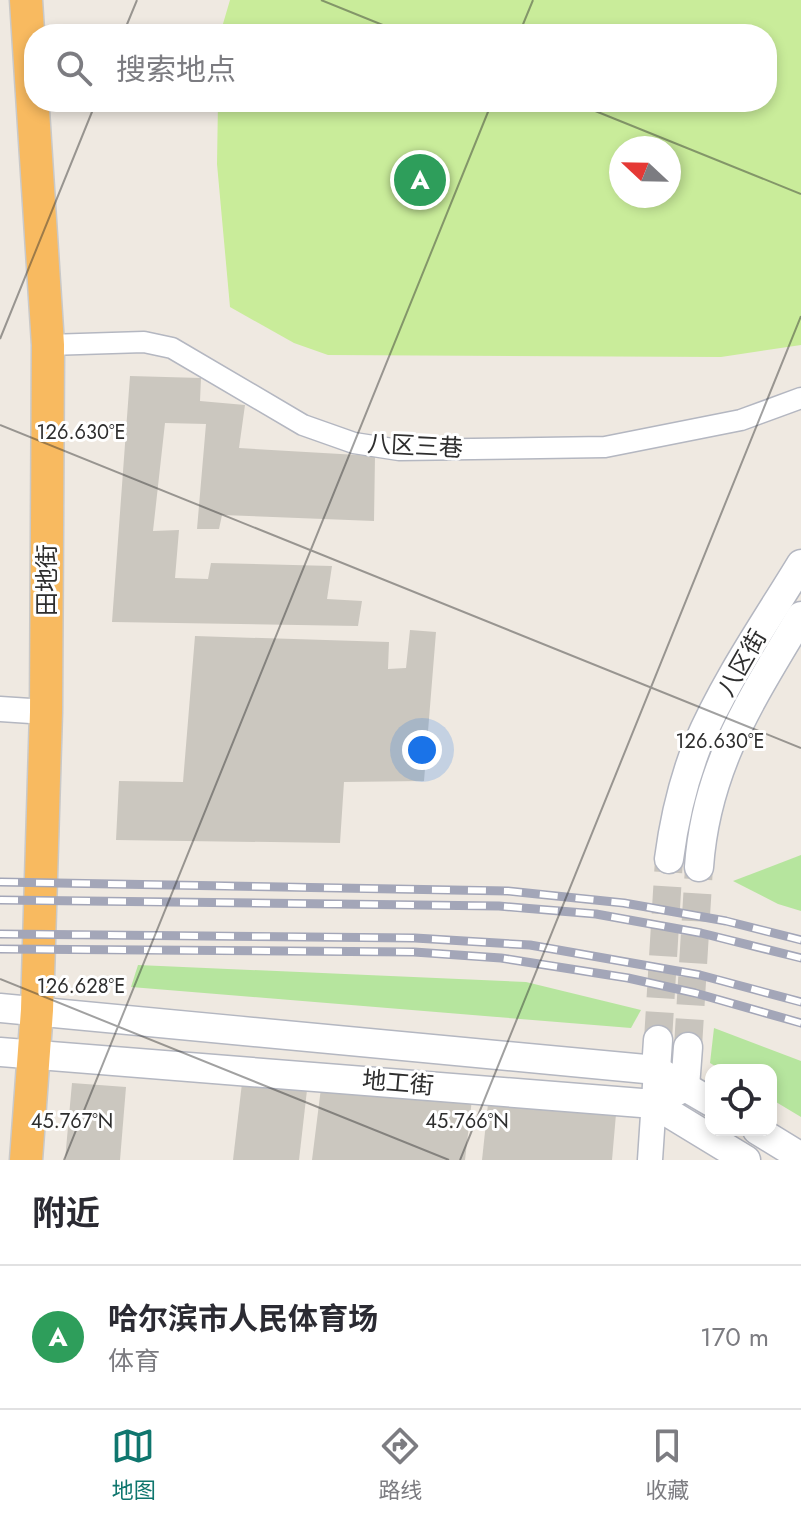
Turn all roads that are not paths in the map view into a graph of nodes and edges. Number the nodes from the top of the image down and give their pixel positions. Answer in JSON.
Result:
{"nodes":[{"id":1,"x":26,"y":0,"type":"edge"},
{"id":2,"x":28,"y":24,"type":"edge"},
{"id":3,"x":33,"y":112,"type":"edge"},
{"id":4,"x":48,"y":345,"type":"junction"},
{"id":5,"x":801,"y":398,"type":"edge"},
{"id":6,"x":801,"y":564,"type":"edge"},
{"id":7,"x":801,"y":616,"type":"edge"},
{"id":8,"x":0,"y":709,"type":"edge"},
{"id":9,"x":46,"y":712,"type":"junction"},
{"id":10,"x":669,"y":859,"type":"tunnel mouth"},
{"id":11,"x":699,"y":867,"type":"tunnel mouth"},
{"id":12,"x":0,"y":1008,"type":"edge"},
{"id":13,"x":37,"y":1010,"type":"junction"},
{"id":14,"x":658,"y":1040,"type":"tunnel mouth"},
{"id":15,"x":688,"y":1047,"type":"tunnel mouth"},
{"id":16,"x":0,"y":1052,"type":"edge"},
{"id":17,"x":35,"y":1053,"type":"junction"},
{"id":18,"x":656,"y":1070,"type":"junction"},
{"id":19,"x":685,"y":1087,"type":"junction"},
{"id":20,"x":705,"y":1099,"type":"edge"},
{"id":21,"x":654,"y":1104,"type":"junction"},
{"id":22,"x":767,"y":1136,"type":"edge"},
{"id":23,"x":801,"y":1157,"type":"edge"},
{"id":24,"x":26,"y":1160,"type":"edge"},
{"id":25,"x":650,"y":1160,"type":"edge"},
{"id":26,"x":746,"y":1160,"type":"edge"}],
"edges":[{"from":1,"to":2,"type":"highway","name":"田地街"},
{"from":3,"to":4,"type":"highway","name":"田地街"},
{"from":4,"to":5,"type":"street","name":"八区三巷"},
{"from":4,"to":9,"type":"highway","name":"田地街"},
{"from":6,"to":10,"type":"main road","name":"八区街"},
{"from":7,"to":11,"type":"main road","name":"八区街"},
{"from":8,"to":9,"type":"street"},
{"from":9,"to":13,"type":"highway","name":"田地街"},
{"from":12,"to":13,"type":"main road","name":"地工街"},
{"from":13,"to":17,"type":"highway","name":"田地街"},
{"from":13,"to":18,"type":"main road","name":"地工街"},
{"from":14,"to":18,"type":"main road"},
{"from":15,"to":19,"type":"main road"},
{"from":16,"to":17,"type":"main road","name":"地工街"},
{"from":17,"to":21,"type":"main road","name":"地工街"},
{"from":17,"to":24,"type":"highway","name":"田地街"},
{"from":18,"to":19,"type":"main road","name":"地工街"},
{"from":18,"to":21,"type":"street"},
{"from":19,"to":20,"type":"main road","name":"地工街"},
{"from":19,"to":21,"type":"main road"},
{"from":21,"to":25,"type":"street"},
{"from":21,"to":26,"type":"main road","name":"地工街"},
{"from":22,"to":23,"type":"main road"}]}
